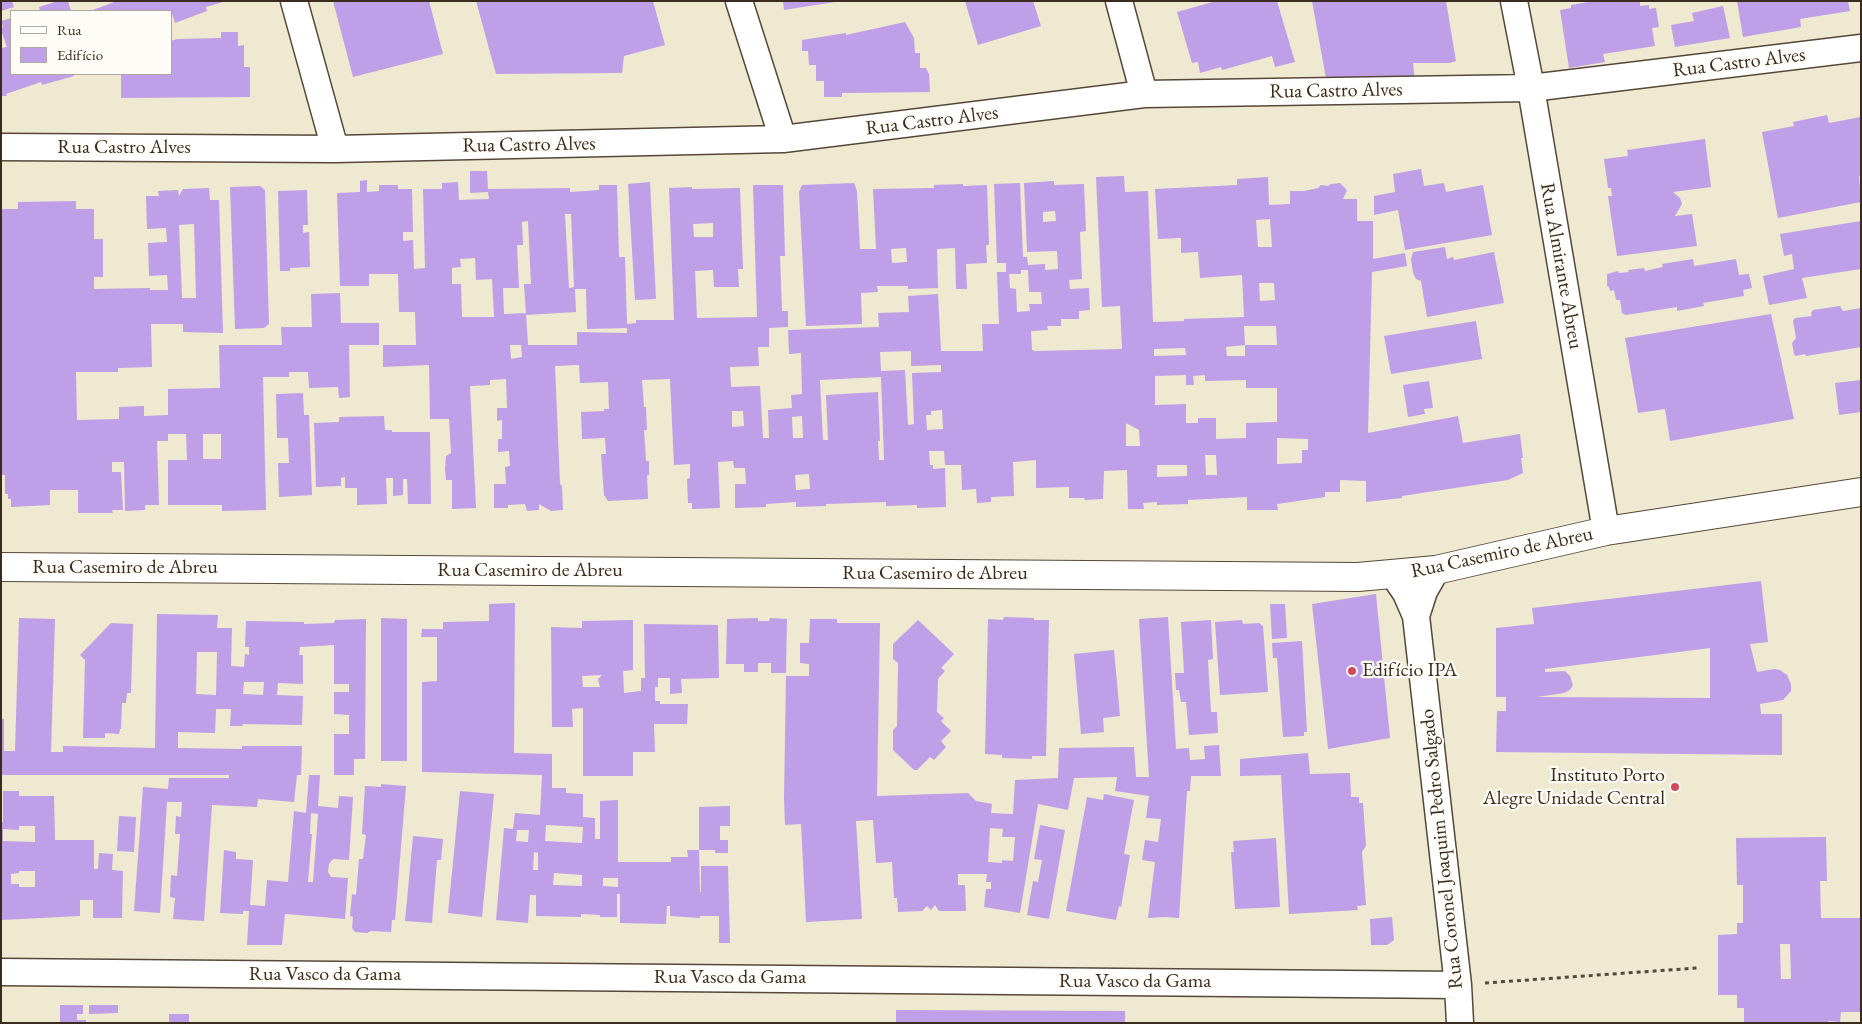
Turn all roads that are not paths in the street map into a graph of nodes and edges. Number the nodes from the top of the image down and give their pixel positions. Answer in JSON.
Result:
{"nodes":[{"id":1,"x":294,"y":1,"type":"edge"},
{"id":2,"x":739,"y":1,"type":"edge"},
{"id":3,"x":1120,"y":1,"type":"edge"},
{"id":4,"x":1514,"y":1,"type":"edge"},
{"id":5,"x":1861,"y":48,"type":"edge"},
{"id":6,"x":1531,"y":88,"type":"junction"},
{"id":7,"x":1144,"y":94,"type":"junction"},
{"id":8,"x":783,"y":139,"type":"junction"},
{"id":9,"x":1,"y":147,"type":"edge"},
{"id":10,"x":335,"y":149,"type":"junction"},
{"id":11,"x":1861,"y":492,"type":"edge"},
{"id":12,"x":1606,"y":531,"type":"junction"},
{"id":13,"x":1,"y":566,"type":"edge"},
{"id":14,"x":1436,"y":570,"type":"junction"},
{"id":15,"x":1393,"y":574,"type":"junction"},
{"id":16,"x":1416,"y":616,"type":"junction"},
{"id":17,"x":1,"y":972,"type":"edge"},
{"id":18,"x":1458,"y":985,"type":"junction"},
{"id":19,"x":1460,"y":1023,"type":"edge"}],
"edges":[{"from":1,"to":10,"type":"street"},
{"from":2,"to":8,"type":"street"},
{"from":3,"to":7,"type":"street"},
{"from":4,"to":6,"type":"street","name":"Rua Almirante Abreu"},
{"from":5,"to":6,"type":"street","name":"Rua Castro Alves"},
{"from":6,"to":7,"type":"street","name":"Rua Castro Alves"},
{"from":6,"to":12,"type":"street","name":"Rua Almirante Abreu"},
{"from":7,"to":8,"type":"street","name":"Rua Castro Alves"},
{"from":8,"to":10,"type":"street","name":"Rua Castro Alves"},
{"from":9,"to":10,"type":"street","name":"Rua Castro Alves"},
{"from":11,"to":12,"type":"street","name":"Rua Casemiro de Abreu"},
{"from":12,"to":14,"type":"street","name":"Rua Casemiro de Abreu"},
{"from":13,"to":15,"type":"street","name":"Rua Casemiro de Abreu"},
{"from":14,"to":15,"type":"street","name":"Rua Casemiro de Abreu"},
{"from":14,"to":16,"type":"street","name":"Rua Coronel Joaquim Pedro Salgado"},
{"from":15,"to":16,"type":"street","name":"Rua Coronel Joaquim Pedro Salgado"},
{"from":16,"to":18,"type":"street","name":"Rua Coronel Joaquim Pedro Salgado"},
{"from":17,"to":18,"type":"street","name":"Rua Vasco da Gama"},
{"from":18,"to":19,"type":"street","name":"Rua Coronel Joaquim Pedro Salgado"}]}
